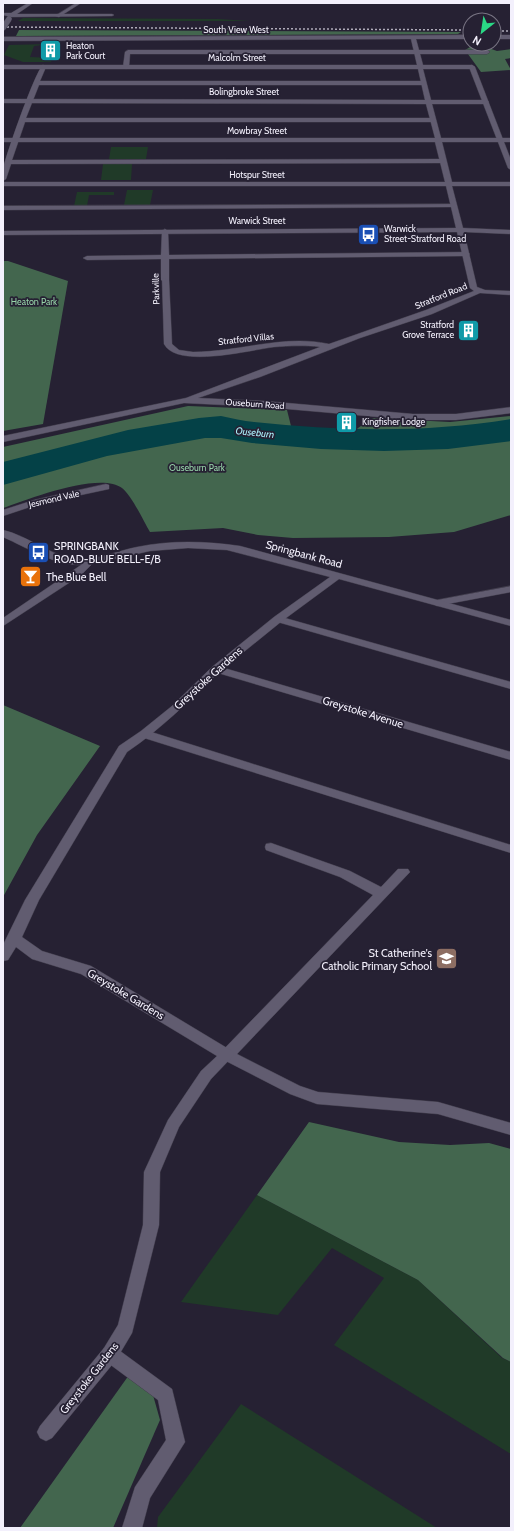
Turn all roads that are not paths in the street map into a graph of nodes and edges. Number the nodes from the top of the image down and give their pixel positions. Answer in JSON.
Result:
{"nodes":[{"id":1,"x":31,"y":3,"type":"edge"},
{"id":2,"x":79,"y":3,"type":"edge"},
{"id":3,"x":3,"y":14,"type":"edge"},
{"id":4,"x":13,"y":14,"type":"junction"},
{"id":5,"x":57,"y":16,"type":"junction"},
{"id":6,"x":112,"y":16,"type":"dead end"},
{"id":7,"x":3,"y":28,"type":"edge"},
{"id":8,"x":413,"y":37,"type":"junction"},
{"id":9,"x":462,"y":37,"type":"edge"},
{"id":10,"x":3,"y":39,"type":"edge"},
{"id":11,"x":487,"y":52,"type":"dead end"},
{"id":12,"x":416,"y":53,"type":"junction"},
{"id":13,"x":3,"y":67,"type":"edge"},
{"id":14,"x":43,"y":67,"type":"junction"},
{"id":15,"x":126,"y":67,"type":"junction"},
{"id":16,"x":418,"y":67,"type":"junction"},
{"id":17,"x":36,"y":83,"type":"junction"},
{"id":18,"x":423,"y":84,"type":"junction"},
{"id":19,"x":3,"y":101,"type":"edge"},
{"id":20,"x":29,"y":101,"type":"junction"},
{"id":21,"x":427,"y":102,"type":"junction"},
{"id":22,"x":486,"y":102,"type":"junction"},
{"id":23,"x":22,"y":120,"type":"junction"},
{"id":24,"x":432,"y":120,"type":"junction"},
{"id":25,"x":437,"y":139,"type":"junction"},
{"id":26,"x":3,"y":140,"type":"edge"},
{"id":27,"x":16,"y":140,"type":"junction"},
{"id":28,"x":500,"y":140,"type":"junction"},
{"id":29,"x":511,"y":140,"type":"edge"},
{"id":30,"x":510,"y":161,"type":"edge"},
{"id":31,"x":9,"y":162,"type":"junction"},
{"id":32,"x":442,"y":162,"type":"junction"},
{"id":33,"x":511,"y":168,"type":"edge"},
{"id":34,"x":3,"y":179,"type":"edge"},
{"id":35,"x":448,"y":183,"type":"junction"},
{"id":36,"x":3,"y":184,"type":"edge"},
{"id":37,"x":511,"y":184,"type":"edge"},
{"id":38,"x":453,"y":205,"type":"junction"},
{"id":39,"x":3,"y":208,"type":"edge"},
{"id":40,"x":459,"y":227,"type":"junction"},
{"id":41,"x":165,"y":231,"type":"junction"},
{"id":42,"x":511,"y":232,"type":"edge"},
{"id":43,"x":3,"y":233,"type":"edge"},
{"id":44,"x":466,"y":254,"type":"junction"},
{"id":45,"x":165,"y":256,"type":"junction"},
{"id":46,"x":87,"y":258,"type":"dead end"},
{"id":47,"x":479,"y":291,"type":"junction"},
{"id":48,"x":511,"y":293,"type":"edge"},
{"id":49,"x":169,"y":346,"type":"joint"},
{"id":50,"x":328,"y":346,"type":"junction"},
{"id":51,"x":184,"y":400,"type":"junction"},
{"id":52,"x":511,"y":410,"type":"edge"},
{"id":53,"x":3,"y":439,"type":"edge"},
{"id":54,"x":106,"y":487,"type":"dead end"},
{"id":55,"x":3,"y":513,"type":"edge"},
{"id":56,"x":3,"y":533,"type":"edge"},
{"id":57,"x":88,"y":561,"type":"junction"},
{"id":58,"x":337,"y":576,"type":"junction"},
{"id":59,"x":511,"y":589,"type":"edge"},
{"id":60,"x":437,"y":603,"type":"junction"},
{"id":61,"x":278,"y":619,"type":"junction"},
{"id":62,"x":3,"y":623,"type":"edge"},
{"id":63,"x":511,"y":623,"type":"edge"},
{"id":64,"x":216,"y":668,"type":"junction"},
{"id":65,"x":511,"y":686,"type":"edge"},
{"id":66,"x":145,"y":734,"type":"junction"},
{"id":67,"x":511,"y":756,"type":"edge"},
{"id":68,"x":271,"y":847,"type":"dead end"},
{"id":69,"x":511,"y":849,"type":"edge"},
{"id":70,"x":403,"y":872,"type":"dead end"},
{"id":71,"x":381,"y":893,"type":"junction"},
{"id":72,"x":14,"y":939,"type":"junction"},
{"id":73,"x":3,"y":956,"type":"edge"},
{"id":74,"x":228,"y":1055,"type":"junction"},
{"id":75,"x":511,"y":1129,"type":"edge"},
{"id":76,"x":110,"y":1354,"type":"junction"},
{"id":77,"x":46,"y":1432,"type":"dead end"},
{"id":78,"x":132,"y":1528,"type":"edge"}],
"edges":[{"from":1,"to":4,"type":"street"},
{"from":2,"to":5,"type":"street"},
{"from":3,"to":4,"type":"street"},
{"from":4,"to":5,"type":"street"},
{"from":4,"to":7,"type":"street","bridge":true},
{"from":5,"to":6,"type":"street"},
{"from":8,"to":9,"type":"street","name":"South View West"},
{"from":8,"to":10,"type":"street","name":"South View West"},
{"from":8,"to":12,"type":"street","name":"Stratford Road"},
{"from":11,"to":12,"type":"street"},
{"from":12,"to":15,"type":"street"},
{"from":12,"to":16,"type":"street","name":"Stratford Road"},
{"from":13,"to":14,"type":"street","name":"Malcolm Street"},
{"from":14,"to":15,"type":"street","name":"Malcolm Street"},
{"from":14,"to":17,"type":"street"},
{"from":15,"to":16,"type":"street","name":"Malcolm Street"},
{"from":16,"to":18,"type":"street","name":"Stratford Road"},
{"from":16,"to":22,"type":"street","name":"Malcolm Street"},
{"from":17,"to":18,"type":"street"},
{"from":17,"to":20,"type":"street"},
{"from":18,"to":21,"type":"street","name":"Stratford Road"},
{"from":19,"to":20,"type":"street","name":"Bolingbroke Street"},
{"from":20,"to":21,"type":"street","name":"Bolingbroke Street"},
{"from":20,"to":23,"type":"street"},
{"from":21,"to":22,"type":"street","name":"Bolingbroke Street"},
{"from":21,"to":24,"type":"street","name":"Stratford Road"},
{"from":22,"to":28,"type":"street"},
{"from":23,"to":24,"type":"street"},
{"from":23,"to":27,"type":"street"},
{"from":24,"to":25,"type":"street","name":"Stratford Road"},
{"from":25,"to":27,"type":"street","name":"Mowbray Street"},
{"from":25,"to":28,"type":"street","name":"Mowbray Street"},
{"from":25,"to":32,"type":"street","name":"Stratford Road"},
{"from":26,"to":27,"type":"street","name":"Mowbray Street"},
{"from":27,"to":31,"type":"street"},
{"from":28,"to":29,"type":"street","name":"Mowbray Street"},
{"from":28,"to":30,"type":"street"},
{"from":30,"to":33,"type":"street"},
{"from":31,"to":32,"type":"street"},
{"from":31,"to":34,"type":"street"},
{"from":32,"to":35,"type":"street","name":"Stratford Road"},
{"from":35,"to":36,"type":"street","name":"Hotspur Street"},
{"from":35,"to":37,"type":"street","name":"Hotspur Street"},
{"from":35,"to":38,"type":"street","name":"Stratford Road"},
{"from":38,"to":39,"type":"street"},
{"from":38,"to":40,"type":"street","name":"Stratford Road"},
{"from":40,"to":41,"type":"street","name":"Warwick Street"},
{"from":40,"to":42,"type":"street","name":"Warwick Street"},
{"from":40,"to":44,"type":"street","name":"Stratford Road"},
{"from":41,"to":43,"type":"street","name":"Warwick Street"},
{"from":41,"to":45,"type":"street","name":"Parkville"},
{"from":44,"to":45,"type":"street"},
{"from":44,"to":47,"type":"street","name":"Stratford Road"},
{"from":45,"to":46,"type":"street"},
{"from":45,"to":49,"type":"street","name":"Parkville"},
{"from":47,"to":48,"type":"street"},
{"from":47,"to":50,"type":"street","name":"Stratford Road"},
{"from":49,"to":50,"type":"street","name":"Stratford Villas"},
{"from":50,"to":51,"type":"street","name":"Stratford Road"},
{"from":51,"to":52,"type":"street","name":"Ouseburn Road"},
{"from":51,"to":53,"type":"street","name":"Ouseburn Road"},
{"from":54,"to":55,"type":"street","name":"Jesmond Vale"},
{"from":56,"to":57,"type":"street","name":"Springbank Road"},
{"from":57,"to":58,"type":"street","name":"Springbank Road"},
{"from":57,"to":62,"type":"street"},
{"from":58,"to":60,"type":"street","name":"Springbank Road"},
{"from":58,"to":61,"type":"street","name":"Greystoke Gardens"},
{"from":59,"to":60,"type":"street"},
{"from":60,"to":63,"type":"street","name":"Springbank Road"},
{"from":61,"to":64,"type":"street","name":"Greystoke Gardens"},
{"from":61,"to":65,"type":"street"},
{"from":64,"to":66,"type":"street","name":"Greystoke Gardens"},
{"from":64,"to":67,"type":"street","name":"Greystoke Avenue"},
{"from":66,"to":69,"type":"street"},
{"from":66,"to":72,"type":"street","name":"Greystoke Gardens"},
{"from":68,"to":71,"type":"street"},
{"from":70,"to":71,"type":"street"},
{"from":71,"to":74,"type":"street"},
{"from":72,"to":73,"type":"street"},
{"from":72,"to":74,"type":"street","name":"Greystoke Gardens"},
{"from":74,"to":75,"type":"street"},
{"from":74,"to":76,"type":"street","name":"Greystoke Gardens"},
{"from":76,"to":77,"type":"street","name":"Greystoke Gardens"},
{"from":76,"to":78,"type":"street"}]}
